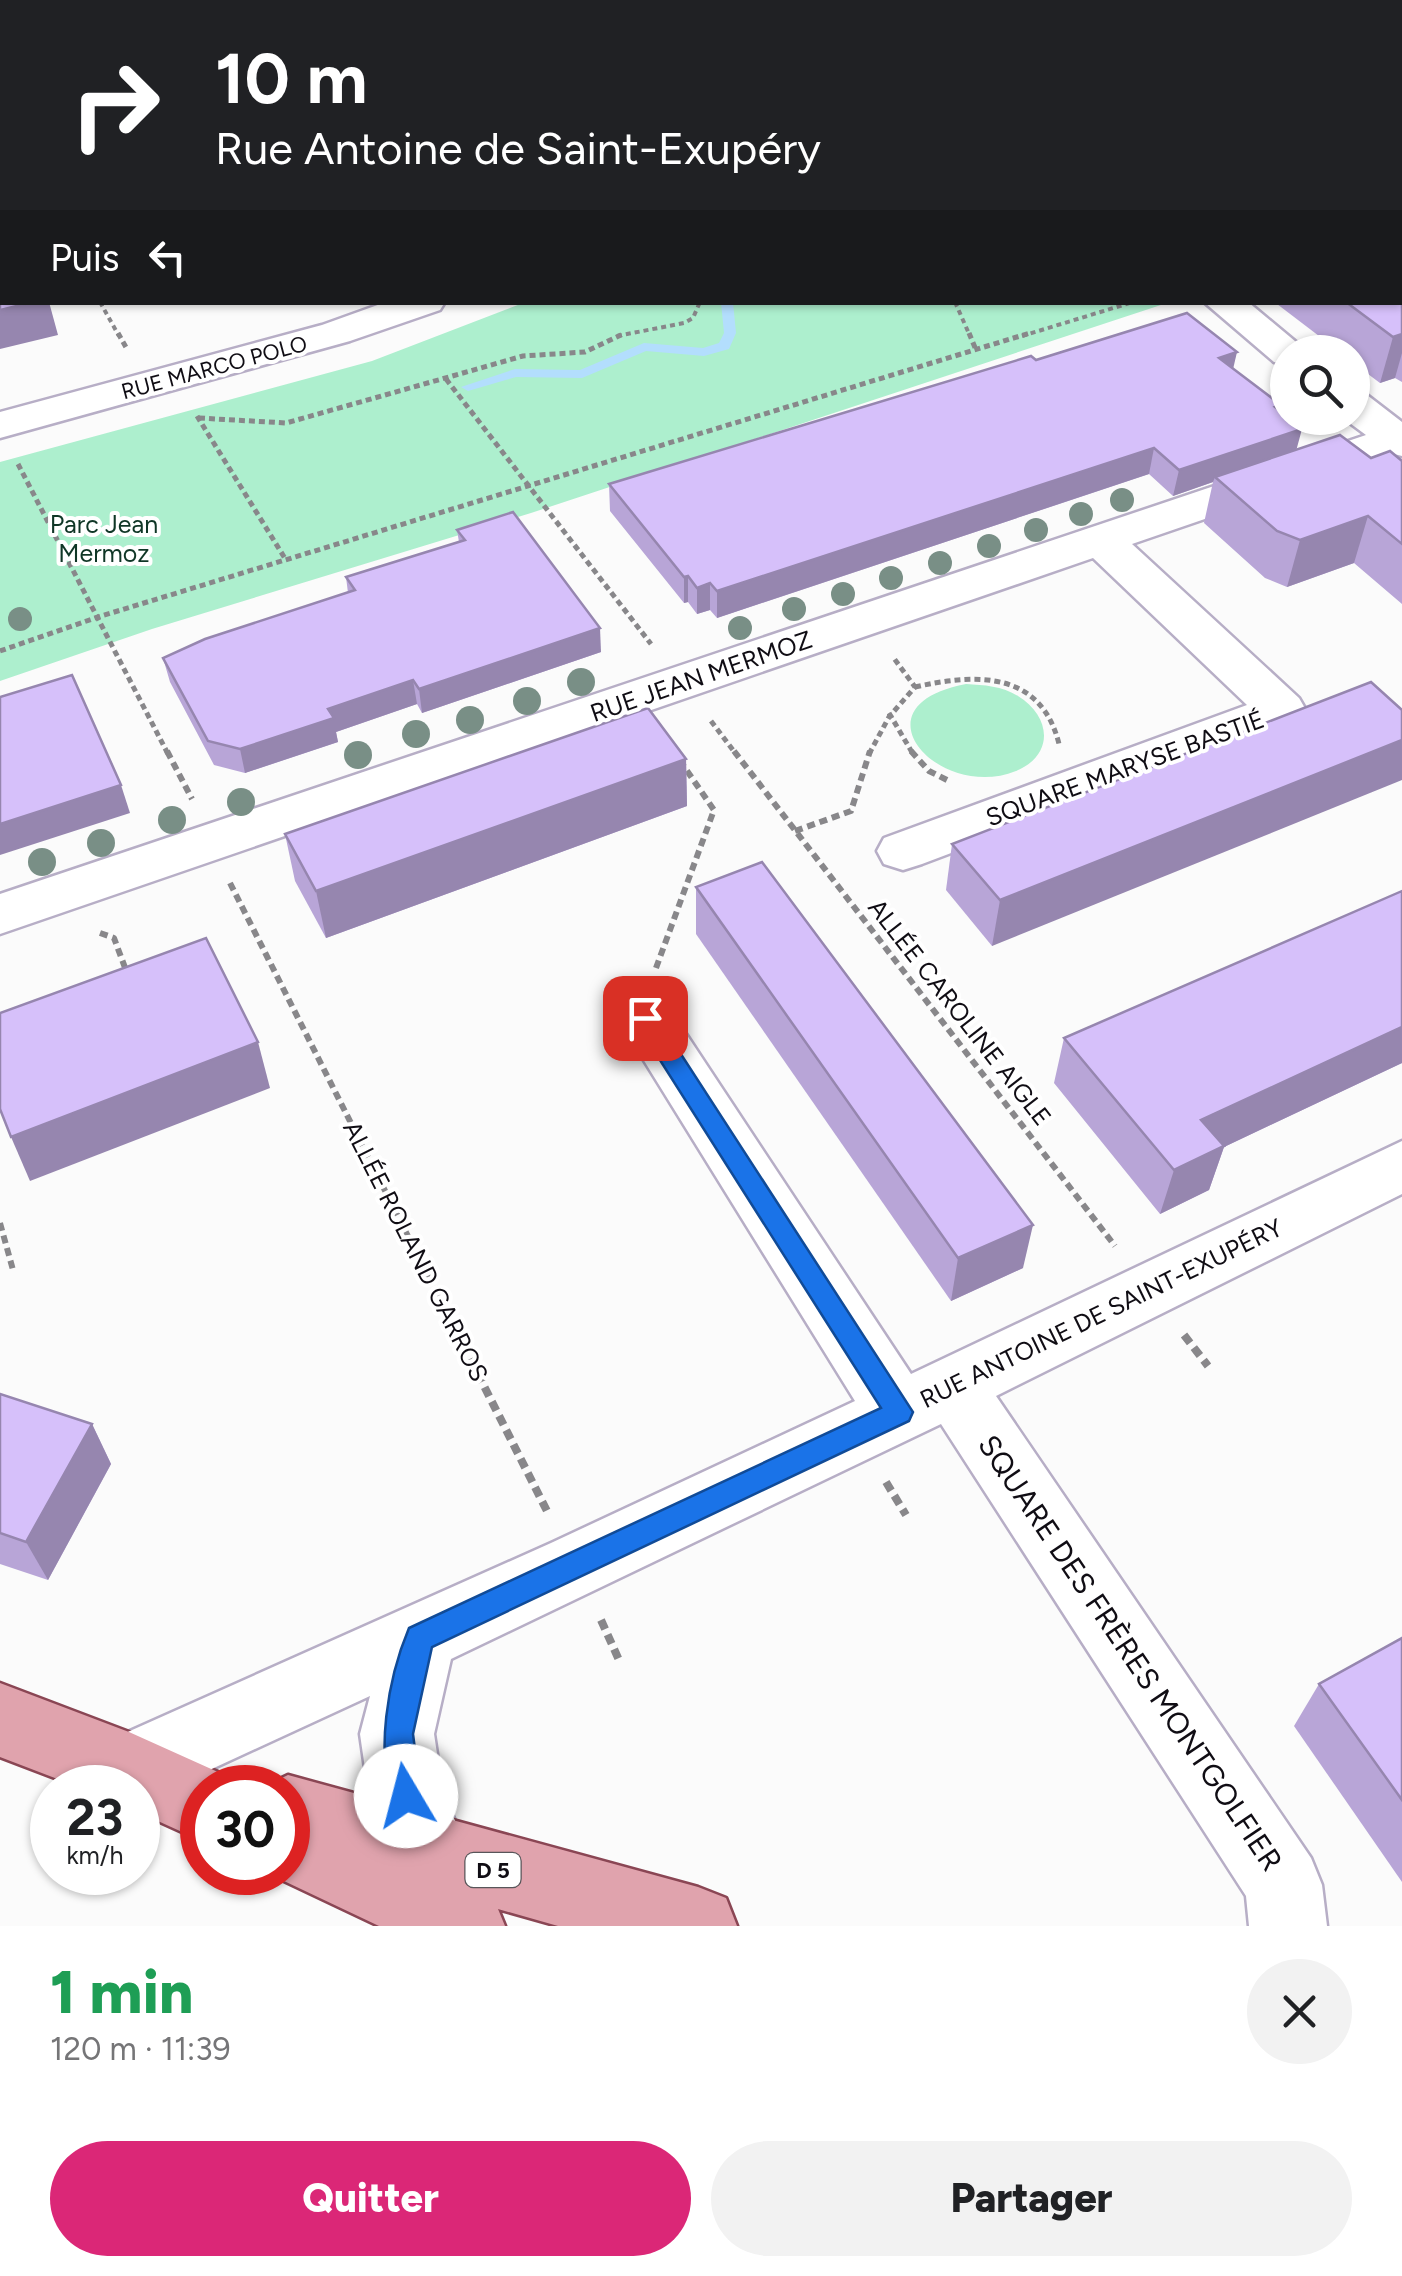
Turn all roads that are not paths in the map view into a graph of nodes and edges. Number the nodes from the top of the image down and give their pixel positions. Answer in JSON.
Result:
{"nodes":[{"id":1,"x":416,"y":305,"type":"edge"},
{"id":2,"x":1228,"y":305,"type":"edge"},
{"id":3,"x":1270,"y":339,"type":"edge"},
{"id":4,"x":1370,"y":418,"type":"edge"},
{"id":5,"x":4,"y":438,"type":"edge"},
{"id":6,"x":1400,"y":440,"type":"edge"},
{"id":7,"x":1101,"y":540,"type":"junction"},
{"id":8,"x":904,"y":851,"type":"dead end"},
{"id":9,"x":0,"y":914,"type":"edge"},
{"id":10,"x":645,"y":1018,"type":"road end"},
{"id":11,"x":1402,"y":1166,"type":"edge"},
{"id":12,"x":926,"y":1400,"type":"junction"},
{"id":13,"x":420,"y":1638,"type":"junction"},
{"id":14,"x":0,"y":1720,"type":"edge"},
{"id":15,"x":119,"y":1765,"type":"edge"},
{"id":16,"x":139,"y":1765,"type":"edge"},
{"id":17,"x":310,"y":1819,"type":"edge"},
{"id":18,"x":431,"y":1853,"type":"junction"},
{"id":19,"x":310,"y":1854,"type":"edge"},
{"id":20,"x":466,"y":1926,"type":"edge"},
{"id":21,"x":698,"y":1926,"type":"edge"},
{"id":22,"x":1288,"y":1926,"type":"edge"}],
"edges":[{"from":1,"to":5,"type":"street","name":"RUE MARCO POLO"},
{"from":2,"to":3,"type":"street"},
{"from":4,"to":6,"type":"street"},
{"from":6,"to":7,"type":"street","name":"RUE JEAN MERMOZ"},
{"from":7,"to":8,"type":"street","name":"SQUARE MARYSE BASTIÉ"},
{"from":7,"to":9,"type":"street","name":"RUE JEAN MERMOZ"},
{"from":10,"to":12,"type":"street"},
{"from":11,"to":12,"type":"street","name":"RUE ANTOINE DE SAINT-EXUPÉRY"},
{"from":12,"to":13,"type":"street","name":"RUE ANTOINE DE SAINT-EXUPÉRY"},
{"from":12,"to":22,"type":"street","name":"SQUARE DES FRÈRES MONTGOLFIER"},
{"from":13,"to":16,"type":"street","name":"RUE ANTOINE DE SAINT-EXUPÉRY"},
{"from":13,"to":18,"type":"street"},
{"from":14,"to":15,"type":"main road"},
{"from":17,"to":18,"type":"main road","number":"D 5"},
{"from":18,"to":21,"type":"main road","number":"D 5"},
{"from":19,"to":20,"type":"main road","number":"D 5"}]}
